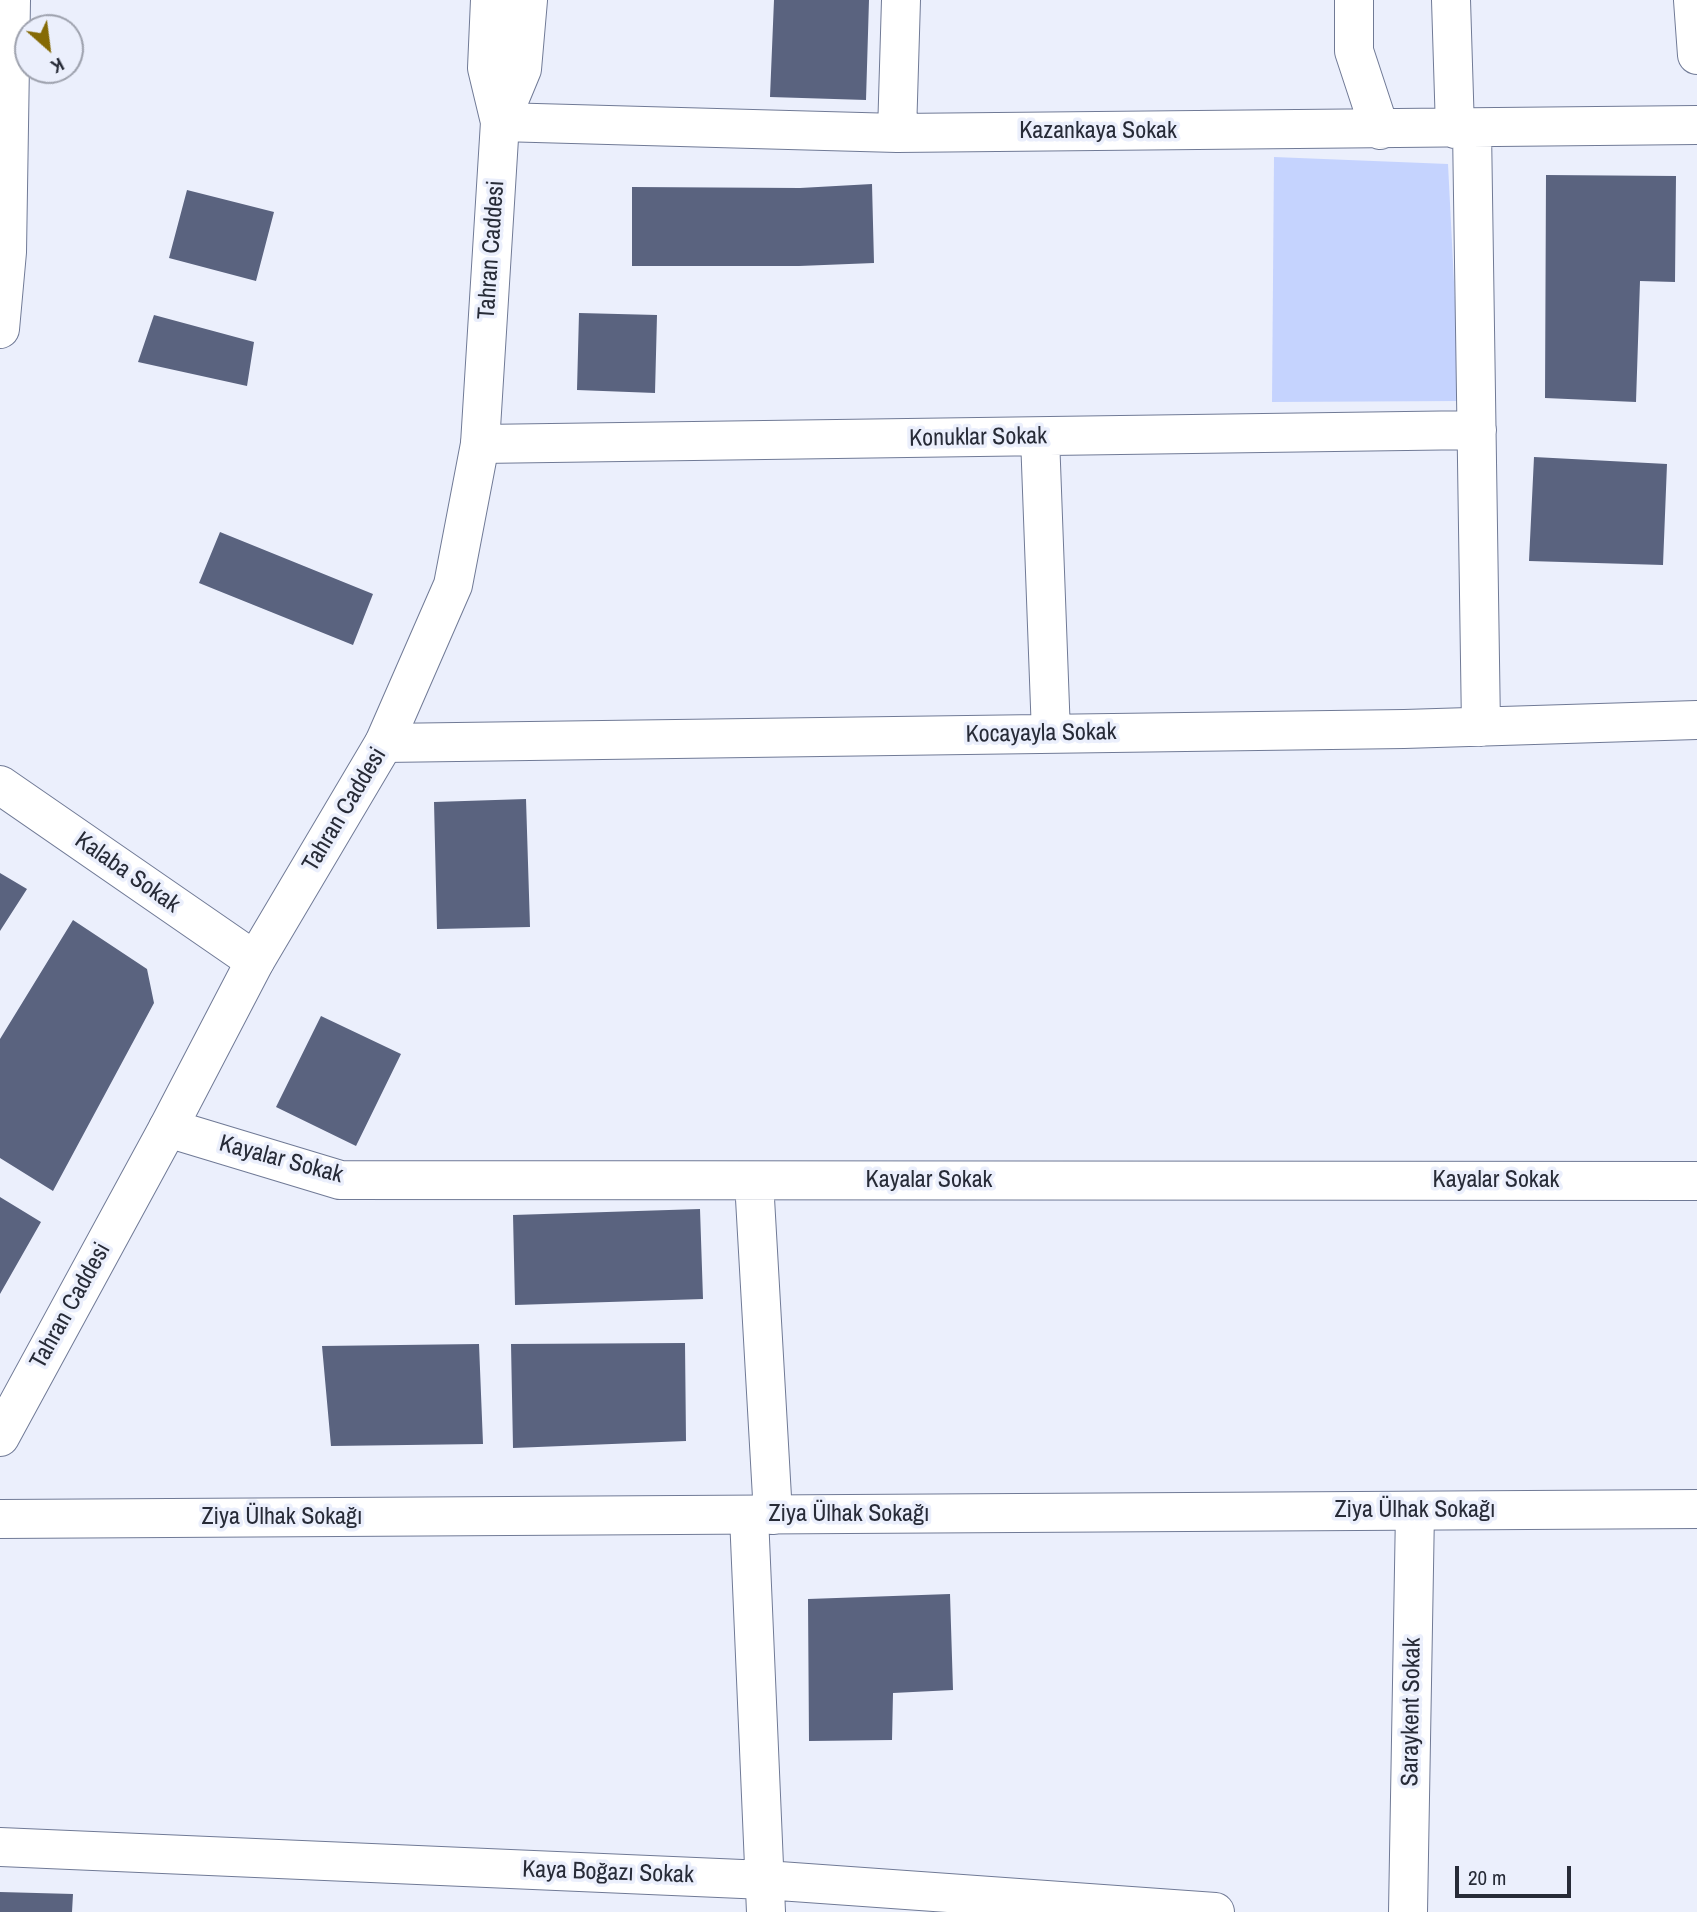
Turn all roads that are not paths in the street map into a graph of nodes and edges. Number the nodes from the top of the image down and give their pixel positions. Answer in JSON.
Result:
{"nodes":[{"id":1,"x":11,"y":0,"type":"edge"},
{"id":2,"x":490,"y":0,"type":"edge"},
{"id":3,"x":528,"y":0,"type":"edge"},
{"id":4,"x":901,"y":0,"type":"edge"},
{"id":5,"x":1354,"y":0,"type":"edge"},
{"id":6,"x":1451,"y":0,"type":"edge"},
{"id":7,"x":1693,"y":0,"type":"edge"},
{"id":8,"x":1697,"y":55,"type":"edge"},
{"id":9,"x":500,"y":122,"type":"junction"},
{"id":10,"x":1697,"y":125,"type":"edge"},
{"id":11,"x":1464,"y":129,"type":"junction"},
{"id":12,"x":1380,"y":130,"type":"junction"},
{"id":13,"x":897,"y":133,"type":"junction"},
{"id":14,"x":0,"y":330,"type":"edge"},
{"id":15,"x":1476,"y":430,"type":"junction"},
{"id":16,"x":1040,"y":437,"type":"junction"},
{"id":17,"x":480,"y":443,"type":"junction"},
{"id":18,"x":1697,"y":720,"type":"edge"},
{"id":19,"x":1481,"y":727,"type":"junction"},
{"id":20,"x":1051,"y":734,"type":"junction"},
{"id":21,"x":384,"y":743,"type":"junction"},
{"id":22,"x":0,"y":785,"type":"edge"},
{"id":23,"x":255,"y":961,"type":"junction"},
{"id":24,"x":169,"y":1128,"type":"junction"},
{"id":25,"x":754,"y":1181,"type":"junction"},
{"id":26,"x":1697,"y":1181,"type":"edge"},
{"id":27,"x":0,"y":1437,"type":"edge"},
{"id":28,"x":1697,"y":1509,"type":"edge"},
{"id":29,"x":1415,"y":1511,"type":"junction"},
{"id":30,"x":761,"y":1516,"type":"junction"},
{"id":31,"x":0,"y":1519,"type":"edge"},
{"id":32,"x":0,"y":1847,"type":"edge"},
{"id":33,"x":765,"y":1896,"type":"edge"},
{"id":34,"x":1215,"y":1912,"type":"edge"},
{"id":35,"x":1408,"y":1912,"type":"edge"}],
"edges":[{"from":1,"to":14,"type":"street"},
{"from":2,"to":9,"type":"street","name":"Tahran Caddesi"},
{"from":3,"to":9,"type":"street","name":"Tahran Caddesi"},
{"from":4,"to":13,"type":"street"},
{"from":5,"to":12,"type":"street"},
{"from":6,"to":11,"type":"street"},
{"from":7,"to":8,"type":"street"},
{"from":9,"to":13,"type":"street","name":"Kazankaya Sokak"},
{"from":9,"to":17,"type":"street","name":"Tahran Caddesi"},
{"from":10,"to":11,"type":"street","name":"Kazankaya Sokak"},
{"from":11,"to":12,"type":"street","name":"Kazankaya Sokak"},
{"from":11,"to":15,"type":"street"},
{"from":12,"to":13,"type":"street","name":"Kazankaya Sokak"},
{"from":15,"to":16,"type":"street","name":"Konuklar Sokak"},
{"from":15,"to":19,"type":"street"},
{"from":16,"to":17,"type":"street","name":"Konuklar Sokak"},
{"from":16,"to":20,"type":"street"},
{"from":17,"to":21,"type":"street","name":"Tahran Caddesi"},
{"from":18,"to":19,"type":"street","name":"Kocayayla Sokak"},
{"from":19,"to":20,"type":"street","name":"Kocayayla Sokak"},
{"from":20,"to":21,"type":"street","name":"Kocayayla Sokak"},
{"from":21,"to":23,"type":"street","name":"Tahran Caddesi"},
{"from":22,"to":23,"type":"street","name":"Kalaba Sokak"},
{"from":23,"to":24,"type":"street","name":"Tahran Caddesi"},
{"from":24,"to":25,"type":"street","name":"Kayalar Sokak"},
{"from":24,"to":27,"type":"street","name":"Tahran Caddesi"},
{"from":25,"to":26,"type":"street","name":"Kayalar Sokak"},
{"from":25,"to":30,"type":"street"},
{"from":28,"to":29,"type":"street","name":"Ziya Ülhak Sokağı"},
{"from":29,"to":30,"type":"street","name":"Ziya Ülhak Sokağı"},
{"from":29,"to":35,"type":"street","name":"Saraykent Sokak"},
{"from":30,"to":31,"type":"street","name":"Ziya Ülhak Sokağı"},
{"from":30,"to":33,"type":"street"},
{"from":32,"to":33,"type":"street","name":"Kaya Boğazı Sokak"},
{"from":33,"to":34,"type":"street","name":"Kaya Boğazı Sokak"}]}
